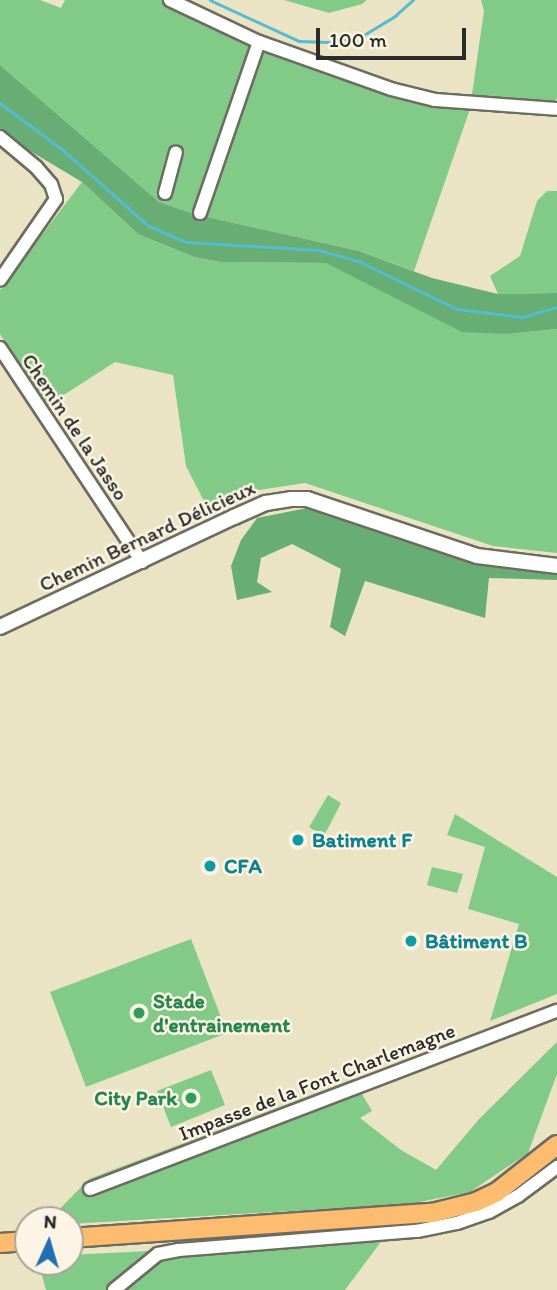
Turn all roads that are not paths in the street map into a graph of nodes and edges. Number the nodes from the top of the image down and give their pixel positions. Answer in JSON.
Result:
{"nodes":[{"id":1,"x":170,"y":0,"type":"edge"},
{"id":2,"x":259,"y":42,"type":"junction"},
{"id":3,"x":557,"y":109,"type":"edge"},
{"id":4,"x":0,"y":137,"type":"edge"},
{"id":5,"x":176,"y":152,"type":"dead end"},
{"id":6,"x":165,"y":193,"type":"dead end"},
{"id":7,"x":200,"y":213,"type":"dead end"},
{"id":8,"x":0,"y":280,"type":"edge"},
{"id":9,"x":0,"y":348,"type":"edge"},
{"id":10,"x":142,"y":562,"type":"junction"},
{"id":11,"x":557,"y":566,"type":"edge"},
{"id":12,"x":0,"y":627,"type":"edge"},
{"id":13,"x":557,"y":1012,"type":"edge"},
{"id":14,"x":557,"y":1145,"type":"edge"},
{"id":15,"x":557,"y":1167,"type":"edge"},
{"id":16,"x":90,"y":1189,"type":"dead end"},
{"id":17,"x":84,"y":1237,"type":"edge"},
{"id":18,"x":114,"y":1290,"type":"edge"}],
"edges":[{"from":1,"to":2,"type":"street"},
{"from":2,"to":3,"type":"street"},
{"from":2,"to":7,"type":"street"},
{"from":4,"to":8,"type":"street"},
{"from":5,"to":6,"type":"street"},
{"from":9,"to":10,"type":"street","name":"Chemin de la Jasso"},
{"from":10,"to":11,"type":"street","name":"Chemin Bernard Délicieux"},
{"from":10,"to":12,"type":"street","name":"Chemin Bernard Délicieux"},
{"from":13,"to":16,"type":"street","name":"Impasse de la Font Charlemagne"},
{"from":14,"to":17,"type":"main road"},
{"from":15,"to":18,"type":"street"}]}
